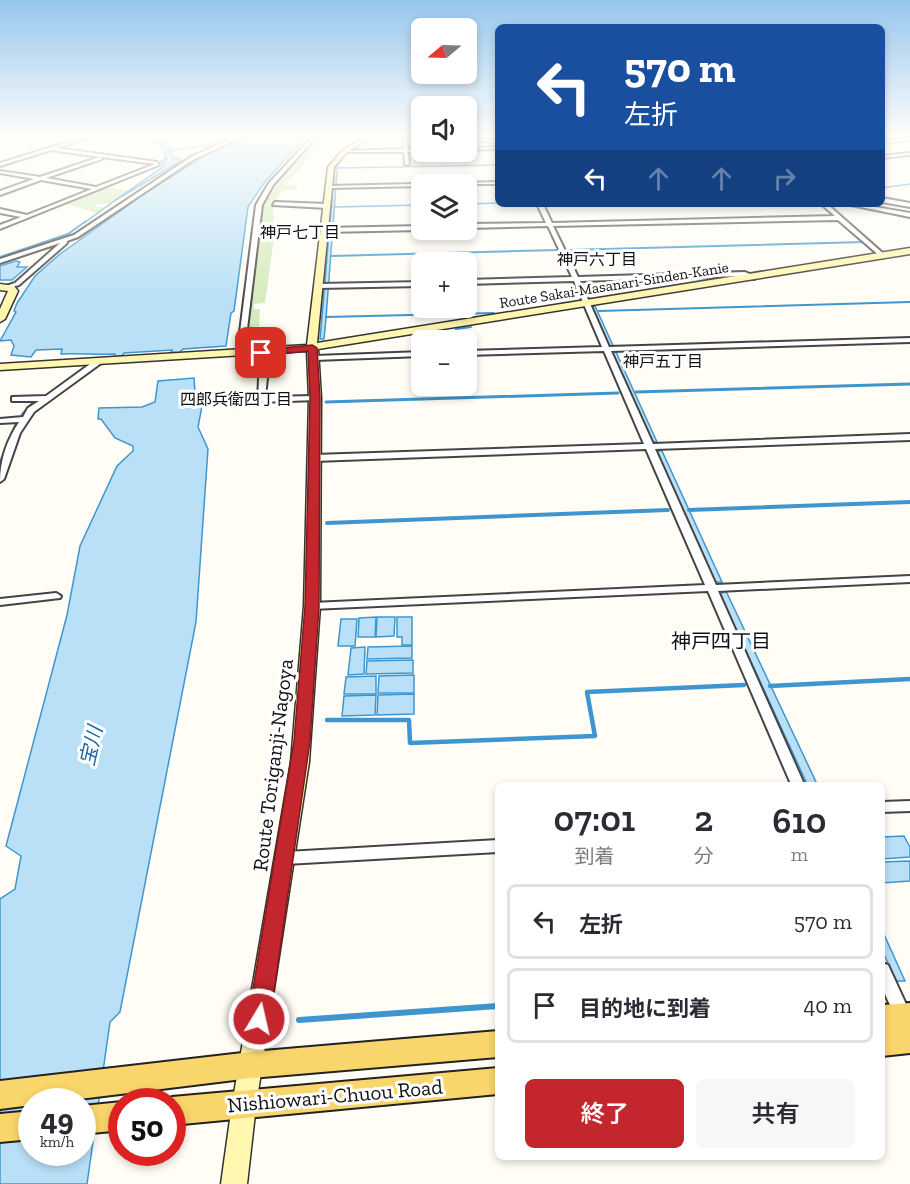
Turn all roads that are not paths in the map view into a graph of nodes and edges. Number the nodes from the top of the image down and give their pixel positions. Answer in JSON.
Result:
{"nodes":[{"id":1,"x":91,"y":190,"type":"edge"},
{"id":2,"x":144,"y":190,"type":"edge"},
{"id":3,"x":267,"y":190,"type":"edge"},
{"id":4,"x":332,"y":190,"type":"edge"},
{"id":5,"x":885,"y":201,"type":"edge"},
{"id":6,"x":275,"y":204,"type":"dead end"},
{"id":7,"x":910,"y":205,"type":"edge"},
{"id":8,"x":327,"y":206,"type":"junction"},
{"id":9,"x":542,"y":207,"type":"edge"},
{"id":10,"x":827,"y":207,"type":"edge"},
{"id":11,"x":866,"y":207,"type":"edge"},
{"id":12,"x":0,"y":211,"type":"edge"},
{"id":13,"x":910,"y":215,"type":"edge"},
{"id":14,"x":27,"y":216,"type":"junction"},
{"id":15,"x":838,"y":218,"type":"junction"},
{"id":16,"x":553,"y":224,"type":"junction"},
{"id":17,"x":477,"y":226,"type":"edge"},
{"id":18,"x":0,"y":227,"type":"edge"},
{"id":19,"x":411,"y":228,"type":"edge"},
{"id":20,"x":329,"y":230,"type":"junction"},
{"id":21,"x":68,"y":240,"type":"junction"},
{"id":22,"x":910,"y":251,"type":"edge"},
{"id":23,"x":889,"y":255,"type":"junction"},
{"id":24,"x":0,"y":261,"type":"edge"},
{"id":25,"x":754,"y":277,"type":"junction"},
{"id":26,"x":579,"y":279,"type":"junction"},
{"id":27,"x":477,"y":282,"type":"edge"},
{"id":28,"x":411,"y":284,"type":"edge"},
{"id":29,"x":324,"y":286,"type":"junction"},
{"id":30,"x":3,"y":287,"type":"edge"},
{"id":31,"x":585,"y":304,"type":"junction"},
{"id":32,"x":0,"y":319,"type":"edge"},
{"id":33,"x":910,"y":339,"type":"edge"},
{"id":34,"x":610,"y":348,"type":"junction"},
{"id":35,"x":261,"y":353,"type":"junction"},
{"id":36,"x":313,"y":353,"type":"junction"},
{"id":37,"x":477,"y":353,"type":"edge"},
{"id":38,"x":240,"y":354,"type":"junction"},
{"id":39,"x":411,"y":354,"type":"edge"},
{"id":40,"x":100,"y":361,"type":"junction"},
{"id":41,"x":0,"y":367,"type":"edge"},
{"id":42,"x":44,"y":398,"type":"junction"},
{"id":43,"x":315,"y":398,"type":"junction"},
{"id":44,"x":15,"y":399,"type":"dead end"},
{"id":45,"x":24,"y":419,"type":"junction"},
{"id":46,"x":0,"y":421,"type":"edge"},
{"id":47,"x":910,"y":437,"type":"edge"},
{"id":48,"x":649,"y":446,"type":"junction"},
{"id":49,"x":314,"y":458,"type":"junction"},
{"id":50,"x":0,"y":479,"type":"edge"},
{"id":51,"x":910,"y":579,"type":"edge"},
{"id":52,"x":710,"y":588,"type":"junction"},
{"id":53,"x":56,"y":596,"type":"dead end"},
{"id":54,"x":0,"y":602,"type":"edge"},
{"id":55,"x":312,"y":606,"type":"junction"},
{"id":56,"x":797,"y":782,"type":"edge"},
{"id":57,"x":910,"y":806,"type":"edge"},
{"id":58,"x":885,"y":807,"type":"edge"},
{"id":59,"x":495,"y":846,"type":"edge"},
{"id":60,"x":286,"y":858,"type":"junction"},
{"id":61,"x":885,"y":978,"type":"edge"},
{"id":62,"x":903,"y":1024,"type":"edge"},
{"id":63,"x":885,"y":1040,"type":"edge"},
{"id":64,"x":495,"y":1044,"type":"edge"},
{"id":65,"x":251,"y":1065,"type":"junction"},
{"id":66,"x":495,"y":1081,"type":"edge"},
{"id":67,"x":0,"y":1095,"type":"edge"},
{"id":68,"x":244,"y":1105,"type":"junction"},
{"id":69,"x":186,"y":1110,"type":"edge"},
{"id":70,"x":18,"y":1126,"type":"edge"},
{"id":71,"x":0,"y":1128,"type":"edge"},
{"id":72,"x":234,"y":1184,"type":"edge"}],
"edges":[{"from":1,"to":14,"type":"street"},
{"from":2,"to":21,"type":"street"},
{"from":3,"to":38,"type":"street"},
{"from":4,"to":8,"type":"main road","name":"Route Toriganji-Nagoya"},
{"from":5,"to":7,"type":"street"},
{"from":6,"to":8,"type":"street"},
{"from":8,"to":20,"type":"main road","name":"Route Toriganji-Nagoya"},
{"from":9,"to":16,"type":"street"},
{"from":10,"to":15,"type":"street"},
{"from":11,"to":13,"type":"street"},
{"from":12,"to":14,"type":"street"},
{"from":14,"to":18,"type":"street"},
{"from":15,"to":16,"type":"street"},
{"from":15,"to":23,"type":"street"},
{"from":16,"to":17,"type":"street"},
{"from":16,"to":26,"type":"street"},
{"from":19,"to":20,"type":"street"},
{"from":20,"to":29,"type":"main road","name":"Route Toriganji-Nagoya"},
{"from":21,"to":24,"type":"street"},
{"from":21,"to":30,"type":"street"},
{"from":22,"to":23,"type":"main road","name":"Route Sakai-Masanari-Sinden-Kanie"},
{"from":23,"to":25,"type":"main road","name":"Route Sakai-Masanari-Sinden-Kanie"},
{"from":25,"to":26,"type":"street"},
{"from":25,"to":31,"type":"main road","name":"Route Sakai-Masanari-Sinden-Kanie"},
{"from":26,"to":27,"type":"street"},
{"from":26,"to":31,"type":"street"},
{"from":28,"to":29,"type":"street"},
{"from":29,"to":36,"type":"main road","name":"Route Toriganji-Nagoya"},
{"from":30,"to":32,"type":"main road"},
{"from":31,"to":34,"type":"street"},
{"from":31,"to":36,"type":"main road","name":"Route Sakai-Masanari-Sinden-Kanie"},
{"from":33,"to":34,"type":"street"},
{"from":34,"to":37,"type":"street"},
{"from":34,"to":48,"type":"street"},
{"from":35,"to":36,"type":"main road","name":"Route Sakai-Masanari-Sinden-Kanie"},
{"from":35,"to":38,"type":"main road","name":"Route Sakai-Masanari-Sinden-Kanie"},
{"from":35,"to":43,"type":"street"},
{"from":36,"to":39,"type":"street"},
{"from":36,"to":43,"type":"main road","name":"Route Toriganji-Nagoya"},
{"from":38,"to":40,"type":"main road","name":"Route Sakai-Masanari-Sinden-Kanie"},
{"from":40,"to":41,"type":"main road","name":"Route Sakai-Masanari-Sinden-Kanie"},
{"from":40,"to":42,"type":"street"},
{"from":42,"to":44,"type":"street"},
{"from":42,"to":45,"type":"street"},
{"from":43,"to":49,"type":"main road","name":"Route Toriganji-Nagoya"},
{"from":45,"to":46,"type":"street"},
{"from":45,"to":50,"type":"street"},
{"from":47,"to":48,"type":"street"},
{"from":48,"to":49,"type":"street"},
{"from":48,"to":52,"type":"street"},
{"from":49,"to":55,"type":"main road","name":"Route Toriganji-Nagoya"},
{"from":51,"to":52,"type":"street"},
{"from":52,"to":55,"type":"street"},
{"from":52,"to":56,"type":"street"},
{"from":53,"to":54,"type":"street"},
{"from":55,"to":60,"type":"main road","name":"Route Toriganji-Nagoya"},
{"from":57,"to":58,"type":"street"},
{"from":59,"to":60,"type":"street"},
{"from":60,"to":65,"type":"main road","name":"Route Toriganji-Nagoya"},
{"from":61,"to":62,"type":"street"},
{"from":62,"to":63,"type":"main road"},
{"from":64,"to":65,"type":"main road","name":"Nishiowari-Chuou Road"},
{"from":65,"to":67,"type":"main road","name":"Nishiowari-Chuou Road"},
{"from":65,"to":68,"type":"main road","name":"Route Toriganji-Nagoya"},
{"from":66,"to":68,"type":"main road","name":"Nishiowari-Chuou Road"},
{"from":68,"to":69,"type":"main road","name":"Nishiowari-Chuou Road"},
{"from":68,"to":72,"type":"main road","name":"Route Toriganji-Nagoya"},
{"from":70,"to":71,"type":"main road"}]}
